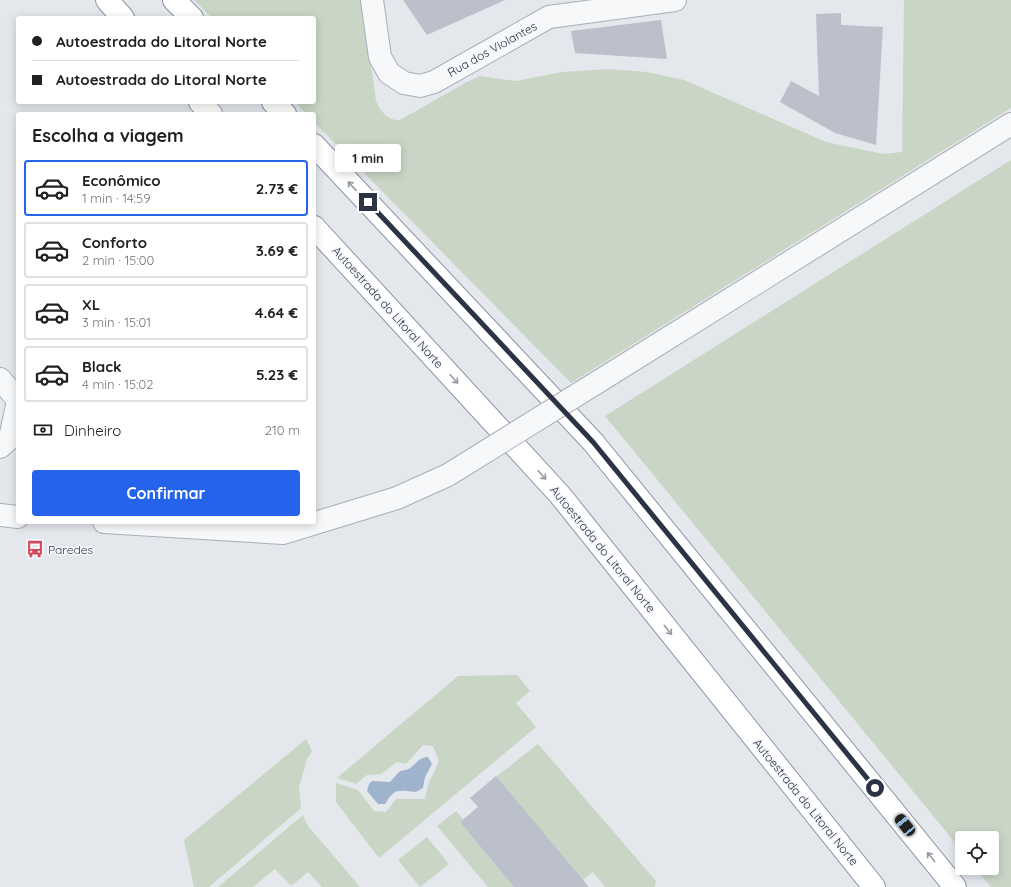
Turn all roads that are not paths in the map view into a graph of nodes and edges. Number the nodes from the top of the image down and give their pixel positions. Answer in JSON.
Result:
{"nodes":[{"id":1,"x":107,"y":0,"type":"edge"},
{"id":2,"x":174,"y":0,"type":"edge"},
{"id":3,"x":372,"y":0,"type":"edge"},
{"id":4,"x":675,"y":0,"type":"edge"},
{"id":5,"x":121,"y":16,"type":"edge"},
{"id":6,"x":190,"y":16,"type":"edge"},
{"id":7,"x":202,"y":104,"type":"edge"},
{"id":8,"x":275,"y":104,"type":"edge"},
{"id":9,"x":209,"y":112,"type":"edge"},
{"id":10,"x":283,"y":112,"type":"edge"},
{"id":11,"x":1011,"y":124,"type":"edge"},
{"id":12,"x":316,"y":147,"type":"edge"},
{"id":13,"x":316,"y":229,"type":"edge"},
{"id":14,"x":0,"y":379,"type":"edge"},
{"id":15,"x":16,"y":398,"type":"edge"},
{"id":16,"x":16,"y":410,"type":"edge"},
{"id":17,"x":0,"y":447,"type":"edge"},
{"id":18,"x":0,"y":515,"type":"edge"},
{"id":19,"x":16,"y":517,"type":"edge"},
{"id":20,"x":316,"y":523,"type":"edge"},
{"id":21,"x":137,"y":524,"type":"edge"},
{"id":22,"x":312,"y":524,"type":"edge"},
{"id":23,"x":874,"y":887,"type":"edge"},
{"id":24,"x":955,"y":887,"type":"edge"}],
"edges":[{"from":1,"to":5,"type":"highway"},
{"from":2,"to":6,"type":"highway"},
{"from":3,"to":4,"type":"street","name":"Rua dos Violantes"},
{"from":7,"to":9,"type":"highway"},
{"from":8,"to":10,"type":"highway"},
{"from":11,"to":20,"type":"street","bridge":true},
{"from":24,"to":12,"type":"highway","one_way":true},
{"from":13,"to":23,"type":"highway","name":"Autoestrada do Litoral Norte","one_way":true},
{"from":14,"to":15,"type":"street"},
{"from":16,"to":17,"type":"street"},
{"from":18,"to":19,"type":"street"},
{"from":21,"to":22,"type":"street","bridge":true}]}
